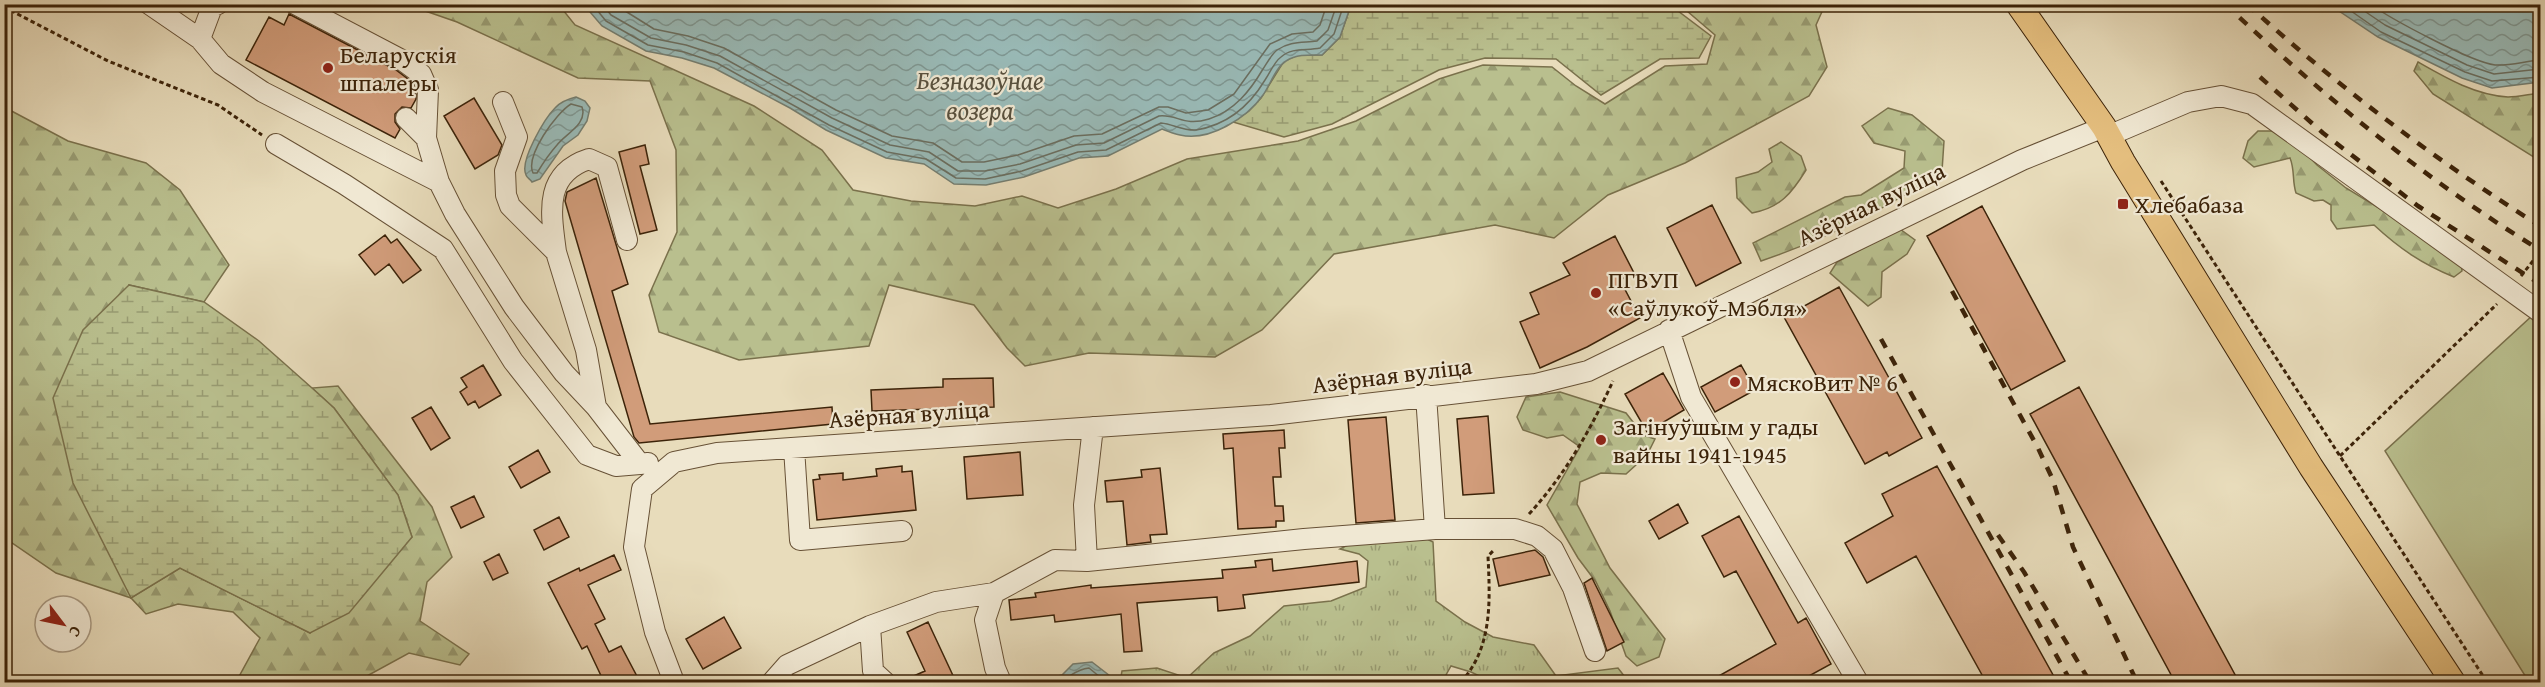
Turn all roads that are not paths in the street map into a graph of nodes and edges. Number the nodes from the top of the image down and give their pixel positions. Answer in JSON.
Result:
{"nodes":[{"id":1,"x":149,"y":4,"type":"edge"},
{"id":2,"x":218,"y":4,"type":"edge"},
{"id":3,"x":295,"y":4,"type":"edge"},
{"id":4,"x":2018,"y":4,"type":"edge"},
{"id":5,"x":200,"y":39,"type":"junction"},
{"id":6,"x":503,"y":102,"type":"dead end"},
{"id":7,"x":406,"y":118,"type":"dead end"},
{"id":8,"x":2106,"y":131,"type":"junction"},
{"id":9,"x":426,"y":138,"type":"junction"},
{"id":10,"x":276,"y":144,"type":"road end"},
{"id":11,"x":439,"y":182,"type":"junction"},
{"id":12,"x":627,"y":240,"type":"dead end"},
{"id":13,"x":556,"y":252,"type":"junction"},
{"id":14,"x":2541,"y":312,"type":"edge"},
{"id":15,"x":1669,"y":330,"type":"junction"},
{"id":16,"x":1426,"y":395,"type":"junction"},
{"id":17,"x":596,"y":406,"type":"junction"},
{"id":18,"x":1093,"y":427,"type":"junction"},
{"id":19,"x":794,"y":448,"type":"junction"},
{"id":20,"x":674,"y":462,"type":"junction"},
{"id":21,"x":640,"y":464,"type":"junction"},
{"id":22,"x":1435,"y":529,"type":"junction"},
{"id":23,"x":902,"y":531,"type":"dead end"},
{"id":24,"x":1087,"y":561,"type":"junction"},
{"id":25,"x":994,"y":593,"type":"junction"},
{"id":26,"x":870,"y":626,"type":"junction"},
{"id":27,"x":1595,"y":651,"type":"dead end"},
{"id":28,"x":872,"y":679,"type":"edge"},
{"id":29,"x":674,"y":682,"type":"edge"},
{"id":30,"x":771,"y":682,"type":"edge"},
{"id":31,"x":1001,"y":682,"type":"edge"},
{"id":32,"x":1857,"y":682,"type":"edge"},
{"id":33,"x":2453,"y":682,"type":"edge"}],
"edges":[{"from":1,"to":5,"type":"street"},
{"from":2,"to":5,"type":"street"},
{"from":3,"to":9,"type":"street"},
{"from":4,"to":8,"type":"main road"},
{"from":5,"to":11,"type":"street"},
{"from":6,"to":13,"type":"street"},
{"from":7,"to":9,"type":"street"},
{"from":8,"to":14,"type":"street","name":"Азёрная вуліца"},
{"from":8,"to":15,"type":"street","name":"Азёрная вуліца"},
{"from":8,"to":33,"type":"main road"},
{"from":9,"to":11,"type":"street"},
{"from":10,"to":21,"type":"street"},
{"from":11,"to":17,"type":"street"},
{"from":12,"to":13,"type":"street"},
{"from":13,"to":17,"type":"street"},
{"from":15,"to":16,"type":"street","name":"Азёрная вуліца"},
{"from":15,"to":32,"type":"street"},
{"from":16,"to":18,"type":"street","name":"Азёрная вуліца"},
{"from":16,"to":22,"type":"street"},
{"from":17,"to":21,"type":"street"},
{"from":18,"to":19,"type":"street","name":"Азёрная вуліца"},
{"from":18,"to":24,"type":"street"},
{"from":19,"to":20,"type":"street","name":"Азёрная вуліца"},
{"from":19,"to":23,"type":"street"},
{"from":20,"to":21,"type":"street"},
{"from":20,"to":29,"type":"street","name":"Азёрная вуліца"},
{"from":22,"to":24,"type":"street"},
{"from":22,"to":27,"type":"street"},
{"from":24,"to":25,"type":"street"},
{"from":25,"to":26,"type":"street"},
{"from":25,"to":31,"type":"street"},
{"from":26,"to":28,"type":"street"},
{"from":26,"to":30,"type":"street"}]}
